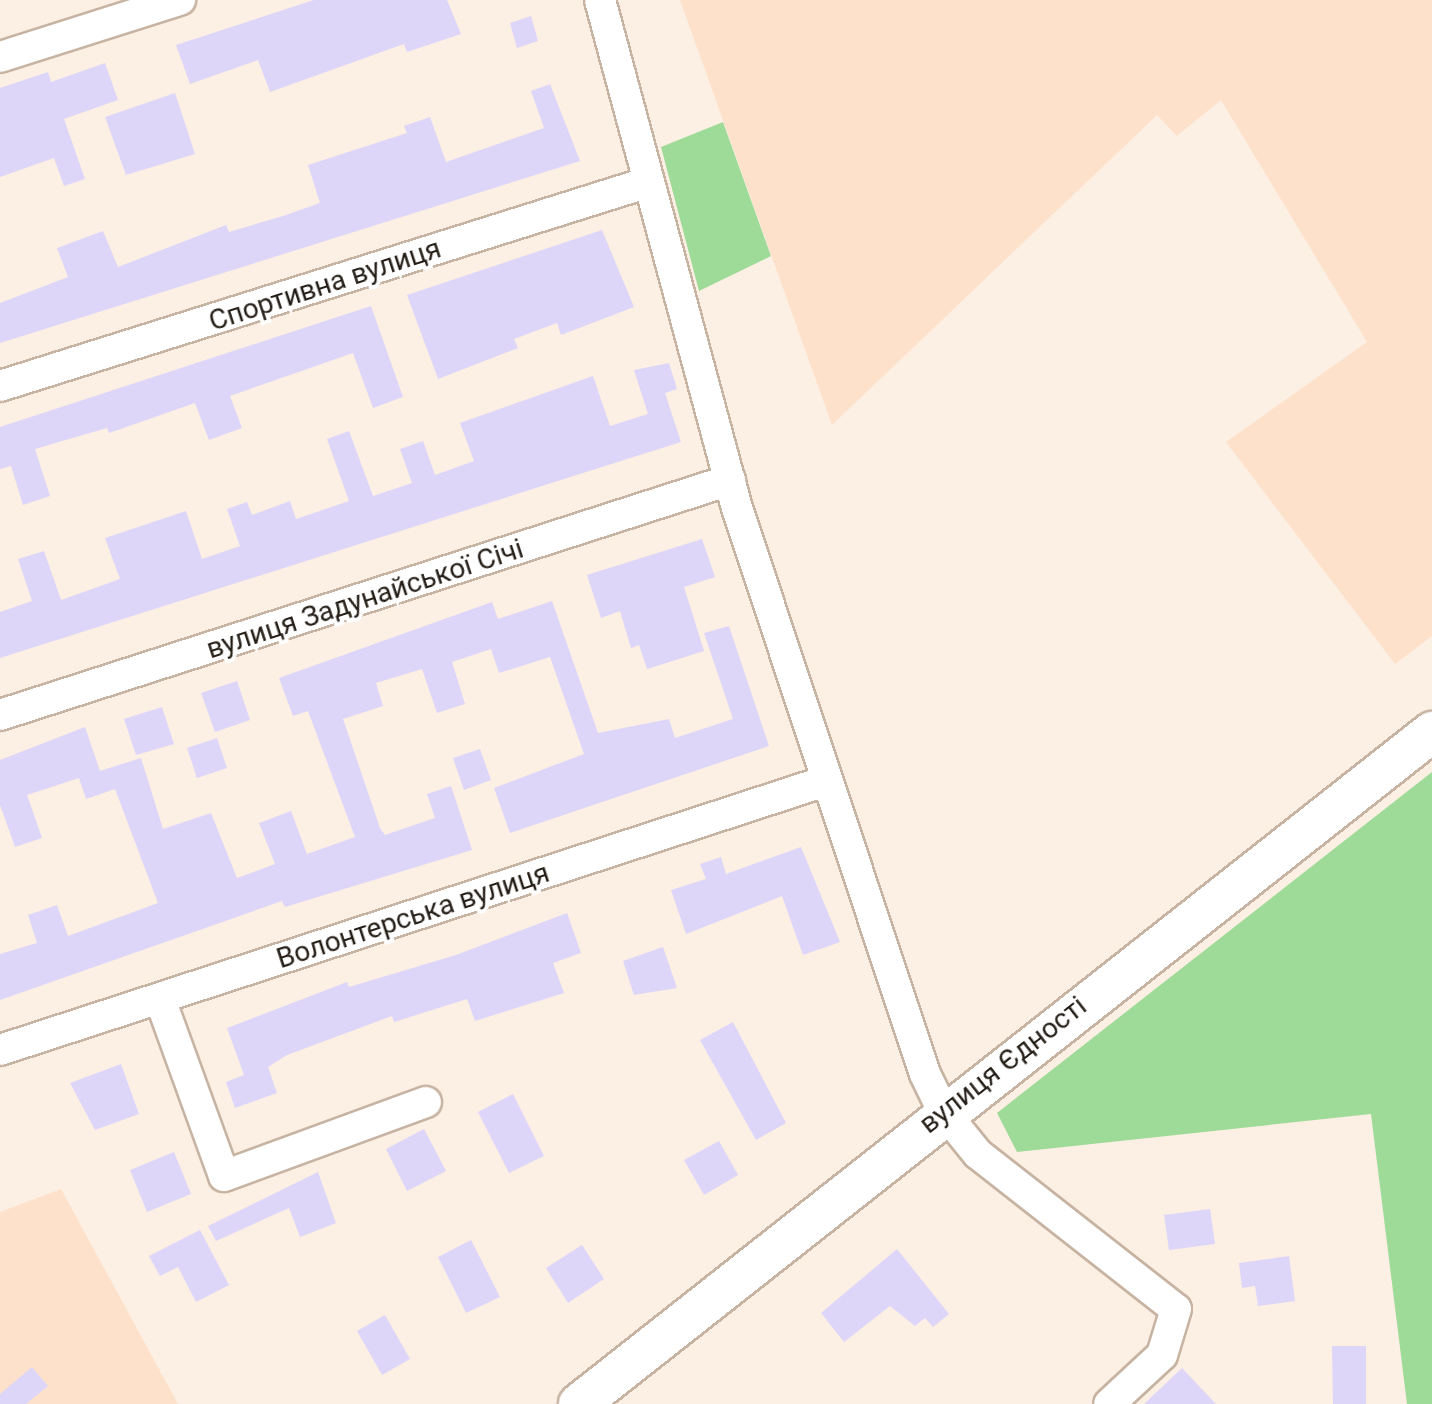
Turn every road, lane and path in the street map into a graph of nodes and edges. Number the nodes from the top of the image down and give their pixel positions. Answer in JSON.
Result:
{"nodes":[{"id":1,"x":180,"y":0,"type":"edge"},
{"id":2,"x":600,"y":0,"type":"edge"},
{"id":3,"x":0,"y":57,"type":"edge"},
{"id":4,"x":650,"y":182,"type":"junction"},
{"id":5,"x":0,"y":386,"type":"edge"},
{"id":6,"x":730,"y":480,"type":"junction"},
{"id":7,"x":0,"y":716,"type":"edge"},
{"id":8,"x":1432,"y":732,"type":"edge"},
{"id":9,"x":826,"y":781,"type":"junction"},
{"id":10,"x":160,"y":999,"type":"junction"},
{"id":11,"x":0,"y":1050,"type":"edge"},
{"id":12,"x":426,"y":1102,"type":"dead end"},
{"id":13,"x":944,"y":1112,"type":"junction"},
{"id":14,"x":579,"y":1404,"type":"edge"},
{"id":15,"x":1109,"y":1404,"type":"edge"}],
"edges":[{"from":1,"to":3,"type":"street"},
{"from":2,"to":4,"type":"street"},
{"from":4,"to":5,"type":"street","name":"Спортивна вулиця"},
{"from":4,"to":6,"type":"street"},
{"from":6,"to":7,"type":"street","name":"вулиця Задунайської Січі"},
{"from":6,"to":9,"type":"street"},
{"from":8,"to":13,"type":"main road","name":"вулиця Єдності"},
{"from":9,"to":10,"type":"street","name":"Волонтерська вулиця"},
{"from":9,"to":13,"type":"street"},
{"from":10,"to":11,"type":"street","name":"Волонтерська вулиця"},
{"from":10,"to":12,"type":"street"},
{"from":13,"to":14,"type":"main road","name":"вулиця Єдності"},
{"from":13,"to":15,"type":"street"}]}
